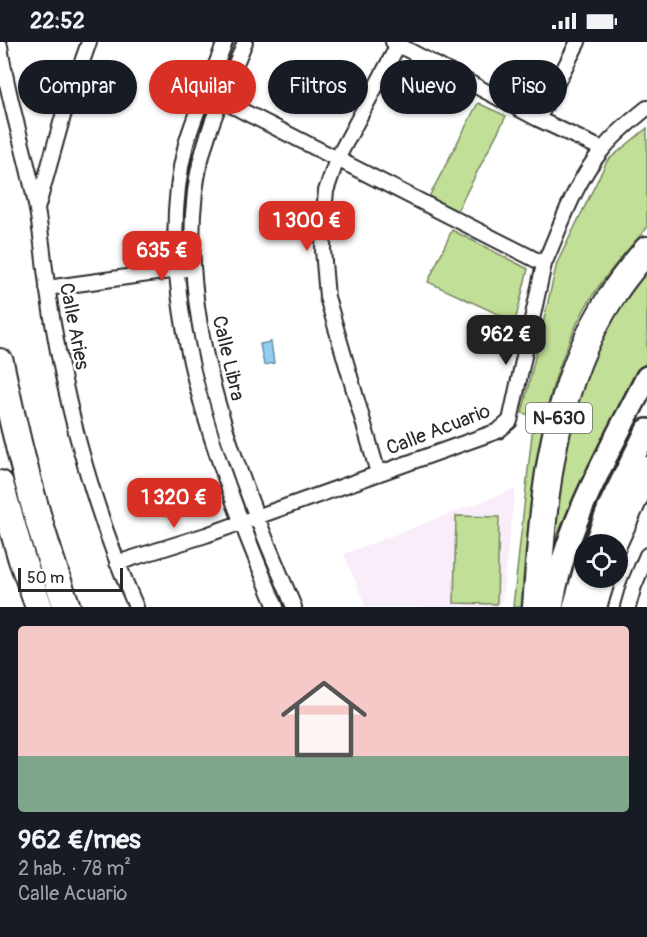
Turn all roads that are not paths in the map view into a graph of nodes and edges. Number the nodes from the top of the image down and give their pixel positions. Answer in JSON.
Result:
{"nodes":[{"id":1,"x":89,"y":42,"type":"edge"},
{"id":2,"x":225,"y":42,"type":"edge"},
{"id":3,"x":245,"y":42,"type":"edge"},
{"id":4,"x":578,"y":42,"type":"edge"},
{"id":5,"x":396,"y":43,"type":"edge"},
{"id":6,"x":0,"y":46,"type":"edge"},
{"id":7,"x":238,"y":60,"type":"edge"},
{"id":8,"x":647,"y":108,"type":"edge"},
{"id":9,"x":216,"y":114,"type":"edge"},
{"id":10,"x":249,"y":114,"type":"edge"},
{"id":11,"x":538,"y":119,"type":"junction"},
{"id":12,"x":602,"y":149,"type":"junction"},
{"id":13,"x":337,"y":159,"type":"junction"},
{"id":14,"x":37,"y":210,"type":"junction"},
{"id":15,"x":647,"y":250,"type":"edge"},
{"id":16,"x":544,"y":264,"type":"junction"},
{"id":17,"x":193,"y":268,"type":"junction"},
{"id":18,"x":177,"y":270,"type":"junction"},
{"id":19,"x":47,"y":288,"type":"junction"},
{"id":20,"x":0,"y":362,"type":"edge"},
{"id":21,"x":647,"y":377,"type":"edge"},
{"id":22,"x":647,"y":430,"type":"edge"},
{"id":23,"x":647,"y":470,"type":"edge"},
{"id":24,"x":378,"y":473,"type":"junction"},
{"id":25,"x":0,"y":484,"type":"edge"},
{"id":26,"x":257,"y":517,"type":"junction"},
{"id":27,"x":241,"y":522,"type":"junction"},
{"id":28,"x":598,"y":534,"type":"edge"},
{"id":29,"x":618,"y":534,"type":"edge"},
{"id":30,"x":647,"y":555,"type":"edge"},
{"id":31,"x":117,"y":563,"type":"junction"},
{"id":32,"x":642,"y":582,"type":"edge"},
{"id":33,"x":579,"y":588,"type":"edge"},
{"id":34,"x":599,"y":588,"type":"edge"},
{"id":35,"x":39,"y":607,"type":"edge"},
{"id":36,"x":67,"y":607,"type":"edge"},
{"id":37,"x":136,"y":607,"type":"edge"},
{"id":38,"x":276,"y":607,"type":"edge"},
{"id":39,"x":294,"y":607,"type":"edge"},
{"id":40,"x":536,"y":607,"type":"edge"},
{"id":41,"x":552,"y":607,"type":"edge"},
{"id":42,"x":574,"y":607,"type":"edge"},
{"id":43,"x":593,"y":607,"type":"edge"},
{"id":44,"x":628,"y":607,"type":"edge"}],
"edges":[{"from":1,"to":14,"type":"street"},
{"from":2,"to":18,"type":"street","name":"Calle Libra"},
{"from":3,"to":7,"type":"street","name":"Calle Libra"},
{"from":4,"to":11,"type":"street"},
{"from":5,"to":11,"type":"street"},
{"from":5,"to":13,"type":"street"},
{"from":6,"to":14,"type":"street","name":"Calle Aries"},
{"from":8,"to":12,"type":"street","name":"Calle Acuario"},
{"from":9,"to":17,"type":"street","name":"Calle Libra"},
{"from":10,"to":13,"type":"street"},
{"from":11,"to":12,"type":"street"},
{"from":12,"to":16,"type":"street","name":"Calle Acuario"},
{"from":13,"to":16,"type":"street"},
{"from":13,"to":24,"type":"street"},
{"from":14,"to":19,"type":"street","name":"Calle Aries"},
{"from":15,"to":40,"type":"highway","number":"N-630"},
{"from":16,"to":24,"type":"street","name":"Calle Acuario"},
{"from":17,"to":18,"type":"street"},
{"from":17,"to":26,"type":"street","name":"Calle Libra"},
{"from":18,"to":19,"type":"street"},
{"from":18,"to":27,"type":"street","name":"Calle Libra"},
{"from":19,"to":31,"type":"street","name":"Calle Aries"},
{"from":20,"to":36,"type":"highway"},
{"from":21,"to":41,"type":"main road"},
{"from":22,"to":28,"type":"main road"},
{"from":23,"to":29,"type":"highway"},
{"from":24,"to":26,"type":"street","name":"Calle Acuario"},
{"from":25,"to":35,"type":"highway"},
{"from":26,"to":27,"type":"street","name":"Calle Acuario"},
{"from":26,"to":39,"type":"street","name":"Calle Libra"},
{"from":27,"to":31,"type":"street","name":"Calle Acuario"},
{"from":27,"to":38,"type":"street","name":"Calle Libra"},
{"from":30,"to":32,"type":"street"},
{"from":31,"to":37,"type":"street","name":"Calle Aries"},
{"from":32,"to":44,"type":"street"},
{"from":33,"to":42,"type":"main road"},
{"from":34,"to":43,"type":"highway"}]}
